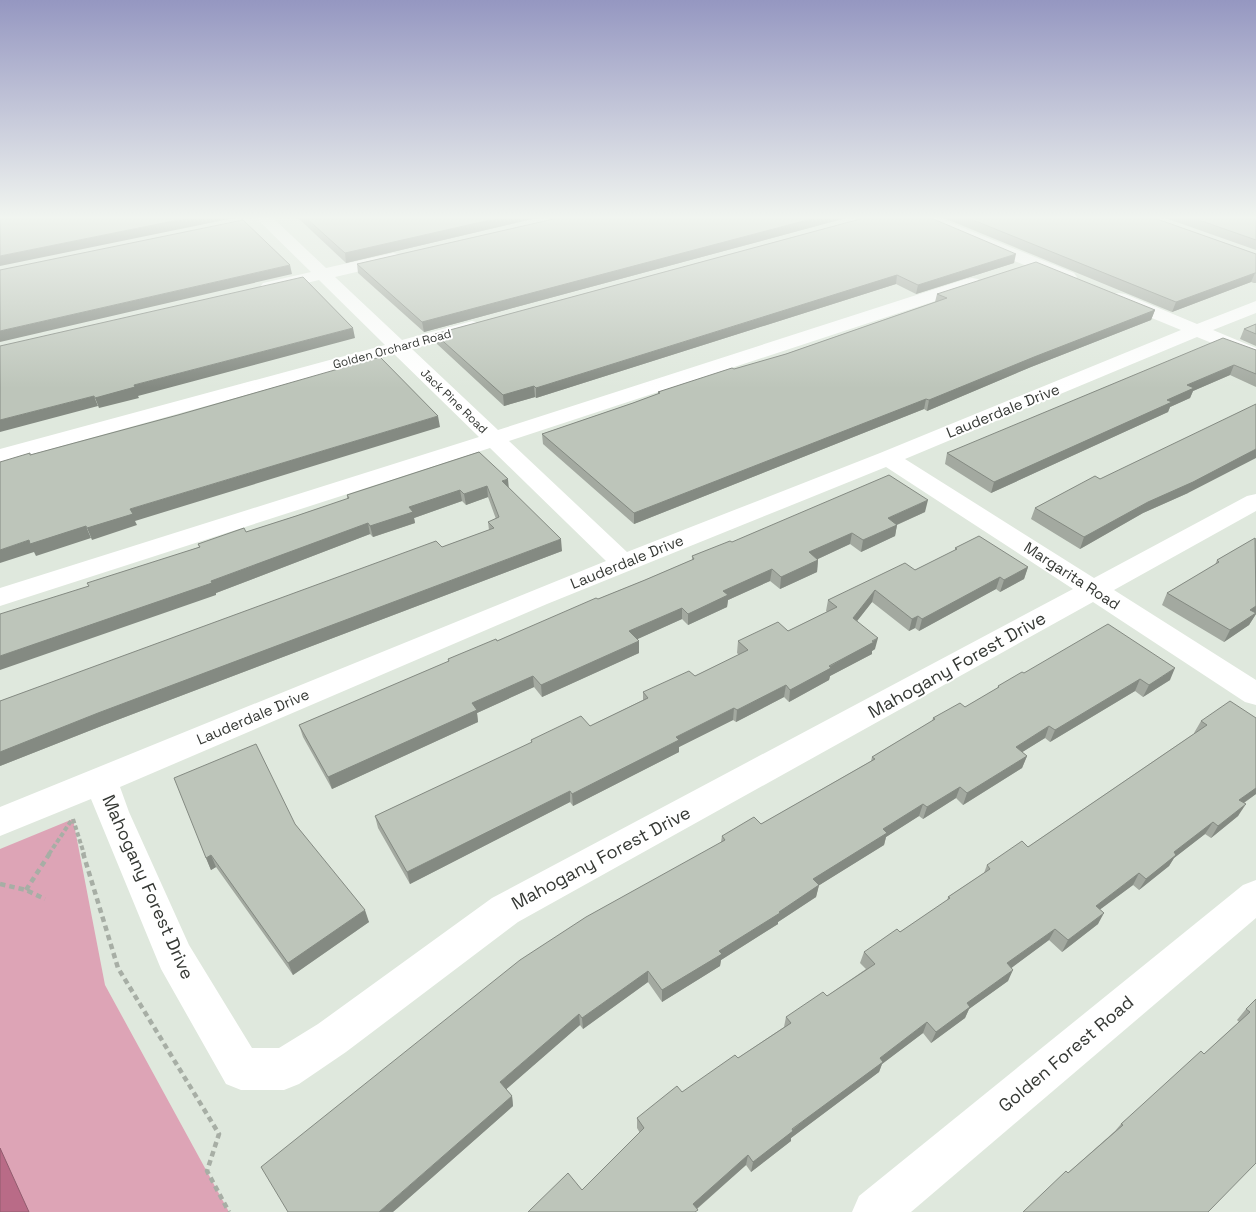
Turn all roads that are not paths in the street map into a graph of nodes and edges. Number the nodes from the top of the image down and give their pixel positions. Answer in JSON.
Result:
{"nodes":[{"id":1,"x":324,"y":275,"type":"joint"},
{"id":2,"x":996,"y":275,"type":"edge"},
{"id":3,"x":1062,"y":275,"type":"edge"},
{"id":4,"x":1080,"y":282,"type":"edge"},
{"id":5,"x":256,"y":290,"type":"edge"},
{"id":6,"x":1106,"y":293,"type":"edge"},
{"id":7,"x":1256,"y":306,"type":"edge"},
{"id":8,"x":491,"y":322,"type":"edge"},
{"id":9,"x":1197,"y":331,"type":"junction"},
{"id":10,"x":398,"y":347,"type":"junction"},
{"id":11,"x":1256,"y":355,"type":"edge"},
{"id":12,"x":494,"y":439,"type":"junction"},
{"id":13,"x":0,"y":456,"type":"edge"},
{"id":14,"x":888,"y":458,"type":"junction"},
{"id":15,"x":1256,"y":501,"type":"edge"},
{"id":16,"x":623,"y":563,"type":"junction"},
{"id":17,"x":1094,"y":589,"type":"junction"},
{"id":18,"x":0,"y":597,"type":"edge"},
{"id":19,"x":1256,"y":694,"type":"edge"},
{"id":20,"x":101,"y":781,"type":"junction"},
{"id":21,"x":0,"y":822,"type":"edge"},
{"id":22,"x":1256,"y":896,"type":"edge"},
{"id":23,"x":876,"y":1212,"type":"edge"}],
"edges":[{"from":1,"to":5,"type":"street"},
{"from":1,"to":10,"type":"street","name":"Jack Pine Road"},
{"from":2,"to":12,"type":"street"},
{"from":3,"to":4,"type":"street"},
{"from":6,"to":9,"type":"street"},
{"from":7,"to":9,"type":"street","name":"Lauderdale Drive"},
{"from":8,"to":10,"type":"street","name":"Golden Orchard Road"},
{"from":9,"to":11,"type":"street"},
{"from":9,"to":14,"type":"street","name":"Lauderdale Drive"},
{"from":10,"to":12,"type":"street","name":"Jack Pine Road"},
{"from":10,"to":13,"type":"street","name":"Golden Orchard Road"},
{"from":12,"to":16,"type":"street","name":"Jack Pine Road"},
{"from":12,"to":18,"type":"street"},
{"from":14,"to":16,"type":"street","name":"Lauderdale Drive"},
{"from":14,"to":17,"type":"street","name":"Margarita Road"},
{"from":15,"to":17,"type":"street","name":"Mahogany Forest Drive"},
{"from":16,"to":20,"type":"street","name":"Lauderdale Drive"},
{"from":17,"to":19,"type":"street","name":"Margarita Road"},
{"from":17,"to":20,"type":"street","name":"Mahogany Forest Drive"},
{"from":20,"to":21,"type":"street","name":"Lauderdale Drive"},
{"from":22,"to":23,"type":"street","name":"Golden Forest Road"}]}
